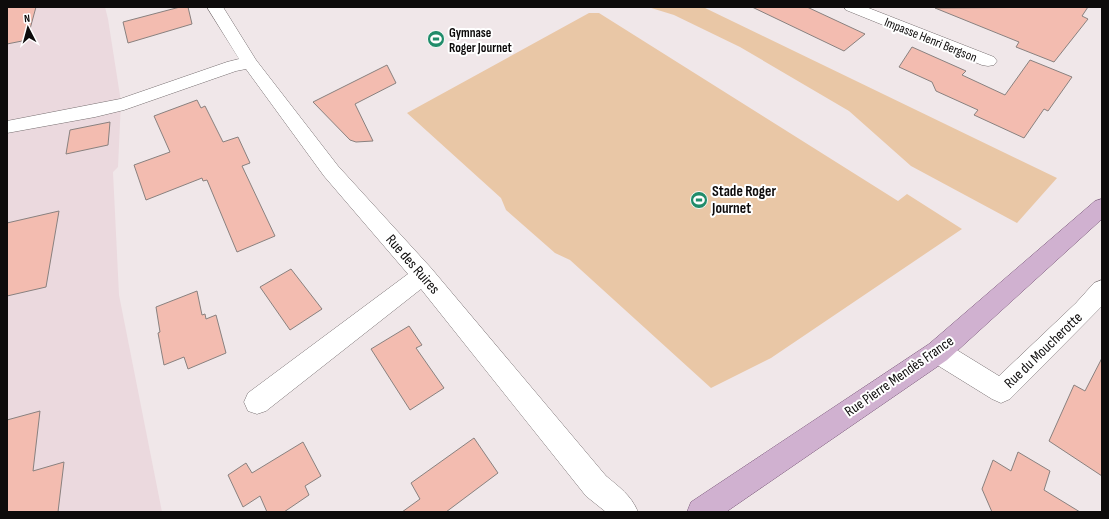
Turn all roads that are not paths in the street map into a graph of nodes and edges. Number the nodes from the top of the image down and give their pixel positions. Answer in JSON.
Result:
{"nodes":[{"id":1,"x":215,"y":7,"type":"edge"},
{"id":2,"x":852,"y":7,"type":"edge"},
{"id":3,"x":988,"y":61,"type":"dead end"},
{"id":4,"x":250,"y":63,"type":"junction"},
{"id":5,"x":7,"y":127,"type":"edge"},
{"id":6,"x":1102,"y":207,"type":"edge"},
{"id":7,"x":423,"y":275,"type":"junction"},
{"id":8,"x":1102,"y":290,"type":"edge"},
{"id":9,"x":938,"y":352,"type":"junction"},
{"id":10,"x":257,"y":402,"type":"dead end"},
{"id":11,"x":624,"y":512,"type":"edge"},
{"id":12,"x":701,"y":512,"type":"edge"}],
"edges":[{"from":1,"to":4,"type":"street","name":"Rue des Ruires"},
{"from":2,"to":3,"type":"street","name":"Impasse Henri Bergson"},
{"from":4,"to":5,"type":"street"},
{"from":4,"to":7,"type":"street","name":"Rue des Ruires"},
{"from":6,"to":9,"type":"main road","name":"Rue Pierre Mendès France"},
{"from":7,"to":10,"type":"street"},
{"from":7,"to":11,"type":"street","name":"Rue des Ruires"},
{"from":8,"to":9,"type":"street","name":"Rue du Moucherotte"},
{"from":9,"to":12,"type":"main road","name":"Rue Pierre Mendès France"}]}
